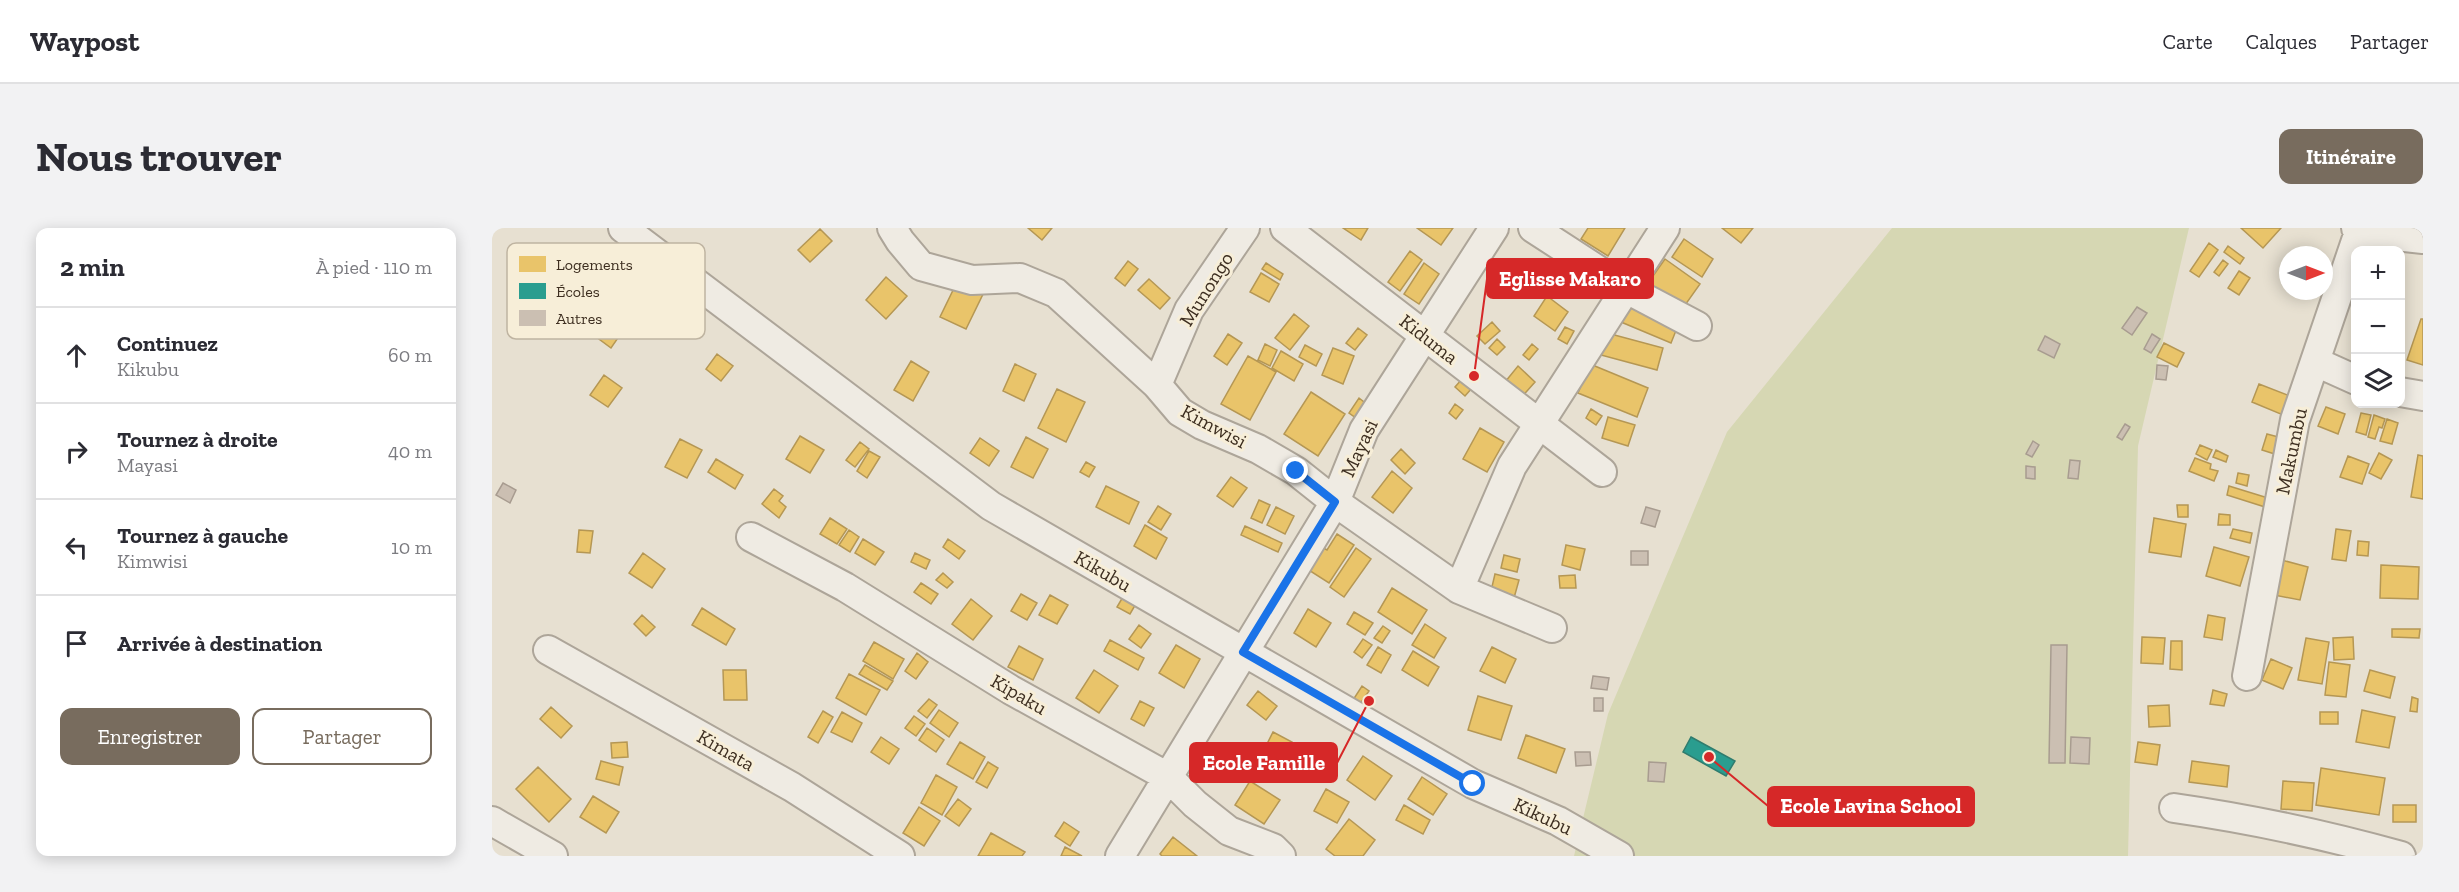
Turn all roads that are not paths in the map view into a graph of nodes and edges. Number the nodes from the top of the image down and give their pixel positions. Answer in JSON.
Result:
{"nodes":[{"id":1,"x":623,"y":228,"type":"edge"},
{"id":2,"x":892,"y":228,"type":"edge"},
{"id":3,"x":1245,"y":228,"type":"edge"},
{"id":4,"x":1285,"y":228,"type":"edge"},
{"id":5,"x":1494,"y":228,"type":"edge"},
{"id":6,"x":1533,"y":228,"type":"edge"},
{"id":7,"x":1665,"y":228,"type":"edge"},
{"id":8,"x":2357,"y":230,"type":"edge"},
{"id":9,"x":2423,"y":239,"type":"edge"},
{"id":10,"x":643,"y":243,"type":"edge"},
{"id":11,"x":1627,"y":289,"type":"junction"},
{"id":12,"x":705,"y":290,"type":"edge"},
{"id":13,"x":1697,"y":326,"type":"dead end"},
{"id":14,"x":1425,"y":336,"type":"junction"},
{"id":15,"x":2316,"y":362,"type":"junction"},
{"id":16,"x":2351,"y":378,"type":"edge"},
{"id":17,"x":1157,"y":385,"type":"junction"},
{"id":18,"x":2405,"y":393,"type":"edge"},
{"id":19,"x":2423,"y":396,"type":"edge"},
{"id":20,"x":1540,"y":424,"type":"junction"},
{"id":21,"x":1602,"y":472,"type":"dead end"},
{"id":22,"x":1335,"y":502,"type":"junction"},
{"id":23,"x":751,"y":537,"type":"dead end"},
{"id":24,"x":1459,"y":589,"type":"junction"},
{"id":25,"x":1552,"y":628,"type":"dead end"},
{"id":26,"x":548,"y":650,"type":"dead end"},
{"id":27,"x":1243,"y":652,"type":"junction"},
{"id":28,"x":2247,"y":676,"type":"dead end"},
{"id":29,"x":1168,"y":777,"type":"junction"},
{"id":30,"x":2174,"y":808,"type":"dead end"},
{"id":31,"x":492,"y":822,"type":"edge"},
{"id":32,"x":553,"y":856,"type":"edge"},
{"id":33,"x":900,"y":856,"type":"edge"},
{"id":34,"x":1120,"y":856,"type":"edge"},
{"id":35,"x":1281,"y":856,"type":"edge"},
{"id":36,"x":1619,"y":856,"type":"edge"},
{"id":37,"x":2401,"y":856,"type":"edge"}],
"edges":[{"from":1,"to":10,"type":"street","name":"Kikubu"},
{"from":2,"to":17,"type":"street","name":"Kimwisi"},
{"from":3,"to":17,"type":"street","name":"Munongo"},
{"from":4,"to":14,"type":"street","name":"Kiduma"},
{"from":5,"to":14,"type":"street","name":"Mayasi"},
{"from":6,"to":11,"type":"street"},
{"from":7,"to":11,"type":"street"},
{"from":8,"to":9,"type":"street"},
{"from":8,"to":15,"type":"street","name":"Makumbu"},
{"from":11,"to":13,"type":"street"},
{"from":11,"to":20,"type":"street"},
{"from":12,"to":27,"type":"street","name":"Kikubu"},
{"from":14,"to":20,"type":"street","name":"Kiduma"},
{"from":14,"to":22,"type":"street","name":"Mayasi"},
{"from":15,"to":16,"type":"street"},
{"from":15,"to":28,"type":"street","name":"Makumbu"},
{"from":17,"to":22,"type":"street","name":"Kimwisi"},
{"from":18,"to":19,"type":"street"},
{"from":20,"to":21,"type":"street","name":"Kiduma"},
{"from":20,"to":24,"type":"street"},
{"from":22,"to":24,"type":"street","name":"Kimwisi"},
{"from":22,"to":27,"type":"street","name":"Mayasi"},
{"from":23,"to":29,"type":"street","name":"Kipaku"},
{"from":24,"to":25,"type":"street","name":"Kimwisi"},
{"from":26,"to":33,"type":"street","name":"Kimata"},
{"from":27,"to":29,"type":"street","name":"Mayasi"},
{"from":27,"to":36,"type":"street","name":"Kikubu"},
{"from":29,"to":34,"type":"street","name":"Mayasi"},
{"from":29,"to":35,"type":"street","name":"Kipaku"},
{"from":30,"to":37,"type":"street"},
{"from":31,"to":32,"type":"street"}]}
